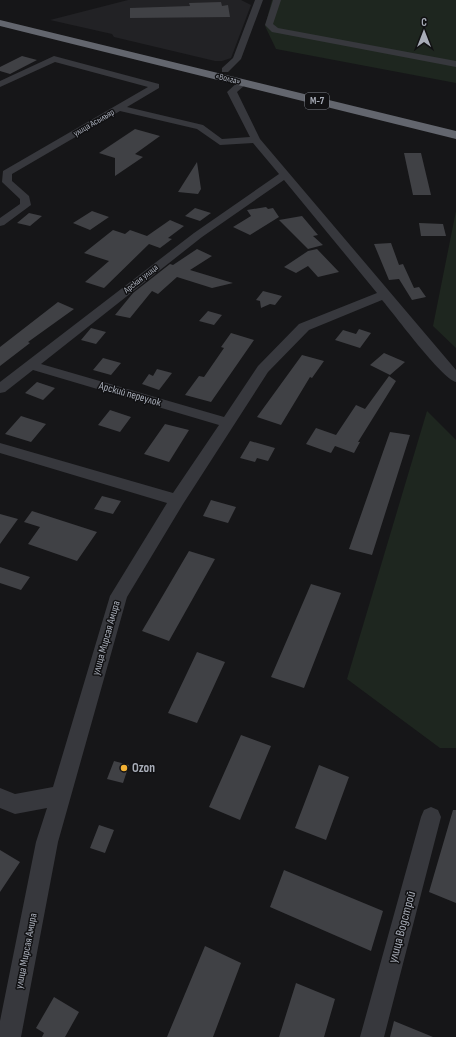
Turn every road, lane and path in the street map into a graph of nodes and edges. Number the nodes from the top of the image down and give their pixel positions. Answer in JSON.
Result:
{"nodes":[{"id":1,"x":259,"y":0,"type":"edge"},
{"id":2,"x":277,"y":0,"type":"edge"},
{"id":3,"x":0,"y":17,"type":"edge"},
{"id":4,"x":0,"y":23,"type":"edge"},
{"id":5,"x":456,"y":64,"type":"edge"},
{"id":6,"x":225,"y":70,"type":"junction"},
{"id":7,"x":242,"y":83,"type":"junction"},
{"id":8,"x":0,"y":84,"type":"edge"},
{"id":9,"x":119,"y":108,"type":"junction"},
{"id":10,"x":456,"y":125,"type":"edge"},
{"id":11,"x":456,"y":135,"type":"edge"},
{"id":12,"x":256,"y":140,"type":"junction"},
{"id":13,"x":285,"y":175,"type":"junction"},
{"id":14,"x":0,"y":223,"type":"edge"},
{"id":15,"x":386,"y":294,"type":"junction"},
{"id":16,"x":30,"y":365,"type":"junction"},
{"id":17,"x":456,"y":378,"type":"edge"},
{"id":18,"x":0,"y":389,"type":"edge"},
{"id":19,"x":229,"y":422,"type":"junction"},
{"id":20,"x":0,"y":448,"type":"edge"},
{"id":21,"x":177,"y":500,"type":"junction"},
{"id":22,"x":61,"y":795,"type":"junction"},
{"id":23,"x":0,"y":798,"type":"edge"},
{"id":24,"x":431,"y":817,"type":"dead end"},
{"id":25,"x":9,"y":1037,"type":"edge"},
{"id":26,"x":372,"y":1037,"type":"edge"}],
"edges":[{"from":1,"to":6,"type":"street"},
{"from":2,"to":5,"type":"street"},
{"from":3,"to":6,"type":"highway","name":"«Волга»","number":"М-7"},
{"from":4,"to":7,"type":"highway","name":"«Волга»","number":"М-7"},
{"from":6,"to":10,"type":"highway","name":"«Волга»","number":"М-7"},
{"from":7,"to":11,"type":"highway","name":"«Волга»","number":"М-7"},
{"from":7,"to":12,"type":"street"},
{"from":8,"to":9,"type":"street"},
{"from":9,"to":12,"type":"street","name":"улица Асылъяр"},
{"from":9,"to":14,"type":"street","name":"улица Асылъяр"},
{"from":12,"to":13,"type":"street"},
{"from":13,"to":15,"type":"street"},
{"from":13,"to":16,"type":"street","name":"Арская улица"},
{"from":15,"to":17,"type":"street"},
{"from":15,"to":19,"type":"street","name":"улица Мирсая Амира"},
{"from":16,"to":18,"type":"street","name":"Арская улица"},
{"from":16,"to":19,"type":"street","name":"Арский переулок"},
{"from":19,"to":21,"type":"street","name":"улица Мирсая Амира"},
{"from":20,"to":21,"type":"street"},
{"from":21,"to":22,"type":"street","name":"улица Мирсая Амира"},
{"from":22,"to":23,"type":"street"},
{"from":22,"to":25,"type":"street","name":"улица Мирсая Амира"},
{"from":24,"to":26,"type":"street","name":"улица Водстрой"}]}
